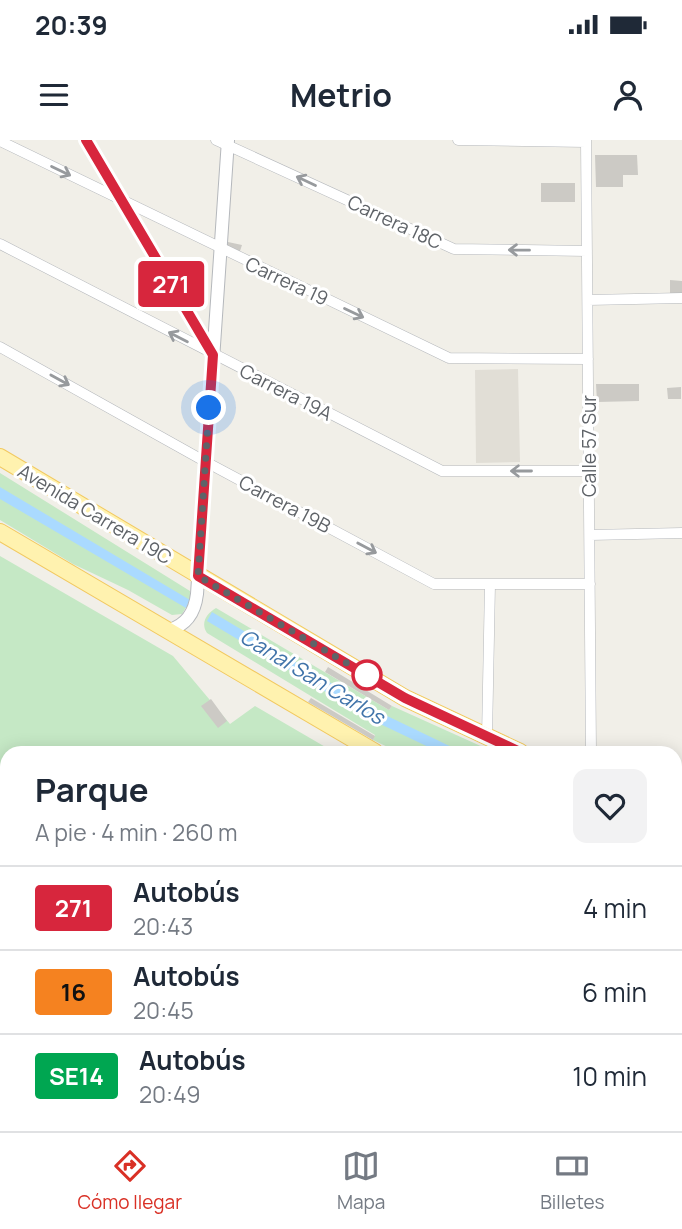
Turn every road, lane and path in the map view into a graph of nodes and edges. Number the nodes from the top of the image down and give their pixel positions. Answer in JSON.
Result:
{"nodes":[{"id":1,"x":86,"y":140,"type":"edge"},
{"id":2,"x":458,"y":140,"type":"edge"},
{"id":3,"x":0,"y":141,"type":"edge"},
{"id":4,"x":586,"y":141,"type":"edge"},
{"id":5,"x":224,"y":142,"type":"edge"},
{"id":6,"x":122,"y":201,"type":"junction"},
{"id":7,"x":0,"y":244,"type":"edge"},
{"id":8,"x":221,"y":250,"type":"junction"},
{"id":9,"x":587,"y":251,"type":"junction"},
{"id":10,"x":682,"y":298,"type":"edge"},
{"id":11,"x":588,"y":300,"type":"junction"},
{"id":12,"x":0,"y":347,"type":"edge"},
{"id":13,"x":213,"y":355,"type":"junction"},
{"id":14,"x":588,"y":359,"type":"junction"},
{"id":15,"x":0,"y":457,"type":"edge"},
{"id":16,"x":206,"y":462,"type":"junction"},
{"id":17,"x":589,"y":471,"type":"junction"},
{"id":18,"x":0,"y":532,"type":"edge"},
{"id":19,"x":682,"y":533,"type":"edge"},
{"id":20,"x":590,"y":535,"type":"junction"},
{"id":21,"x":198,"y":576,"type":"junction"},
{"id":22,"x":489,"y":584,"type":"junction"},
{"id":23,"x":590,"y":584,"type":"junction"},
{"id":24,"x":169,"y":630,"type":"junction"},
{"id":25,"x":487,"y":737,"type":"junction"},
{"id":26,"x":365,"y":746,"type":"edge"},
{"id":27,"x":507,"y":746,"type":"edge"},
{"id":28,"x":591,"y":746,"type":"edge"}],
"edges":[{"from":1,"to":6,"type":"street"},
{"from":2,"to":4,"type":"street"},
{"from":3,"to":6,"type":"street","name":"Carrera 19","one_way":true},
{"from":4,"to":9,"type":"street","name":"Calle 57 Sur"},
{"from":5,"to":8,"type":"street"},
{"from":9,"to":5,"type":"street","name":"Carrera 18C","one_way":true},
{"from":6,"to":8,"type":"street","name":"Carrera 19"},
{"from":6,"to":13,"type":"street"},
{"from":13,"to":7,"type":"street","name":"Carrera 19A","one_way":true},
{"from":8,"to":13,"type":"street"},
{"from":8,"to":14,"type":"street","name":"Carrera 19","one_way":true},
{"from":9,"to":11,"type":"street","name":"Calle 57 Sur"},
{"from":10,"to":11,"type":"street"},
{"from":11,"to":14,"type":"street","name":"Calle 57 Sur"},
{"from":12,"to":16,"type":"street","name":"Carrera 19B","one_way":true},
{"from":13,"to":16,"type":"street"},
{"from":17,"to":13,"type":"street","name":"Carrera 19A","one_way":true},
{"from":14,"to":17,"type":"street","name":"Calle 57 Sur"},
{"from":15,"to":21,"type":"main road","name":"Avenida Carrera 19C"},
{"from":16,"to":21,"type":"street"},
{"from":16,"to":22,"type":"street","name":"Carrera 19B","one_way":true},
{"from":17,"to":20,"type":"street","name":"Calle 57 Sur"},
{"from":18,"to":24,"type":"main road"},
{"from":19,"to":20,"type":"street"},
{"from":20,"to":23,"type":"street","name":"Calle 57 Sur"},
{"from":21,"to":24,"type":"street"},
{"from":21,"to":25,"type":"main road","name":"Avenida Carrera 19C"},
{"from":22,"to":23,"type":"street","name":"Carrera 19B"},
{"from":22,"to":25,"type":"street"},
{"from":23,"to":28,"type":"street","name":"Calle 57 Sur"},
{"from":24,"to":26,"type":"main road"},
{"from":25,"to":27,"type":"main road","name":"Avenida Carrera 19C"}]}
